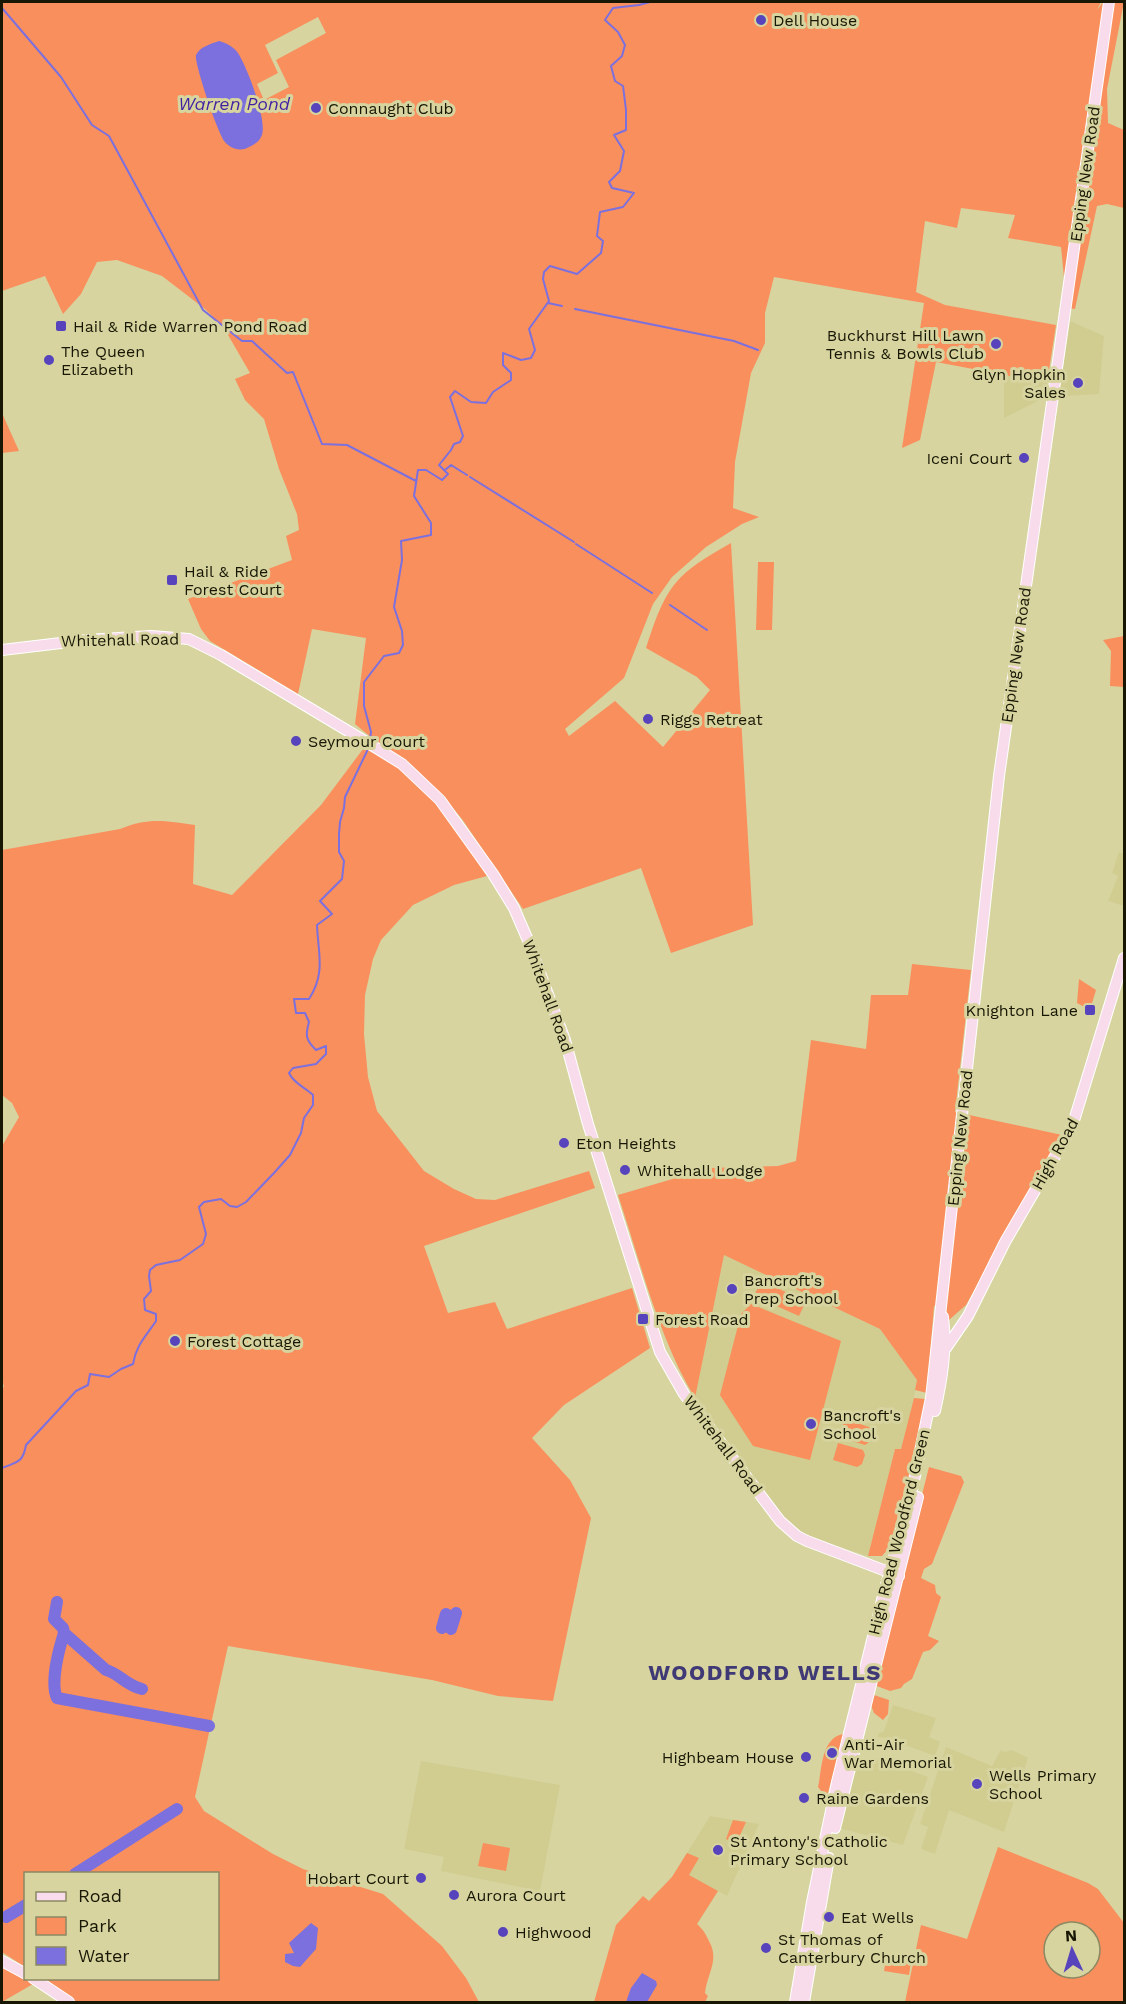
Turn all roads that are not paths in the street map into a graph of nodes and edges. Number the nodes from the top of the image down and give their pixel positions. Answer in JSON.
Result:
{"nodes":[{"id":1,"x":1110,"y":2,"type":"edge"},
{"id":2,"x":2,"y":650,"type":"edge"},
{"id":3,"x":1125,"y":958,"type":"edge"},
{"id":4,"x":972,"y":1307,"type":"junction"},
{"id":5,"x":941,"y":1311,"type":"junction"},
{"id":6,"x":945,"y":1331,"type":"junction"},
{"id":7,"x":937,"y":1341,"type":"junction"},
{"id":8,"x":946,"y":1349,"type":"junction"},
{"id":9,"x":894,"y":1574,"type":"junction"},
{"id":10,"x":2,"y":1961,"type":"edge"},
{"id":11,"x":24,"y":1973,"type":"edge"},
{"id":12,"x":36,"y":1980,"type":"edge"},
{"id":13,"x":69,"y":2002,"type":"edge"},
{"id":14,"x":795,"y":2002,"type":"edge"},
{"id":15,"x":804,"y":2002,"type":"edge"}],
"edges":[{"from":1,"to":5,"type":"main road","name":"Epping New Road"},
{"from":2,"to":9,"type":"main road","name":"Whitehall Road"},
{"from":3,"to":4,"type":"main road","name":"High Road"},
{"from":4,"to":6,"type":"main road","name":"High Road"},
{"from":4,"to":8,"type":"main road","name":"High Road"},
{"from":5,"to":6,"type":"main road","name":"Epping New Road"},
{"from":5,"to":7,"type":"main road","name":"Epping New Road"},
{"from":6,"to":7,"type":"main road","name":"High Road"},
{"from":6,"to":8,"type":"main road","name":"Epping New Road"},
{"from":7,"to":9,"type":"main road","name":"High Road Woodford Green"},
{"from":8,"to":9,"type":"main road","name":"High Road Woodford Green"},
{"from":9,"to":14,"type":"main road","name":"High Road Woodford Green"},
{"from":9,"to":15,"type":"main road","name":"High Road Woodford Green"},
{"from":10,"to":11,"type":"main road"},
{"from":12,"to":13,"type":"main road"}]}
